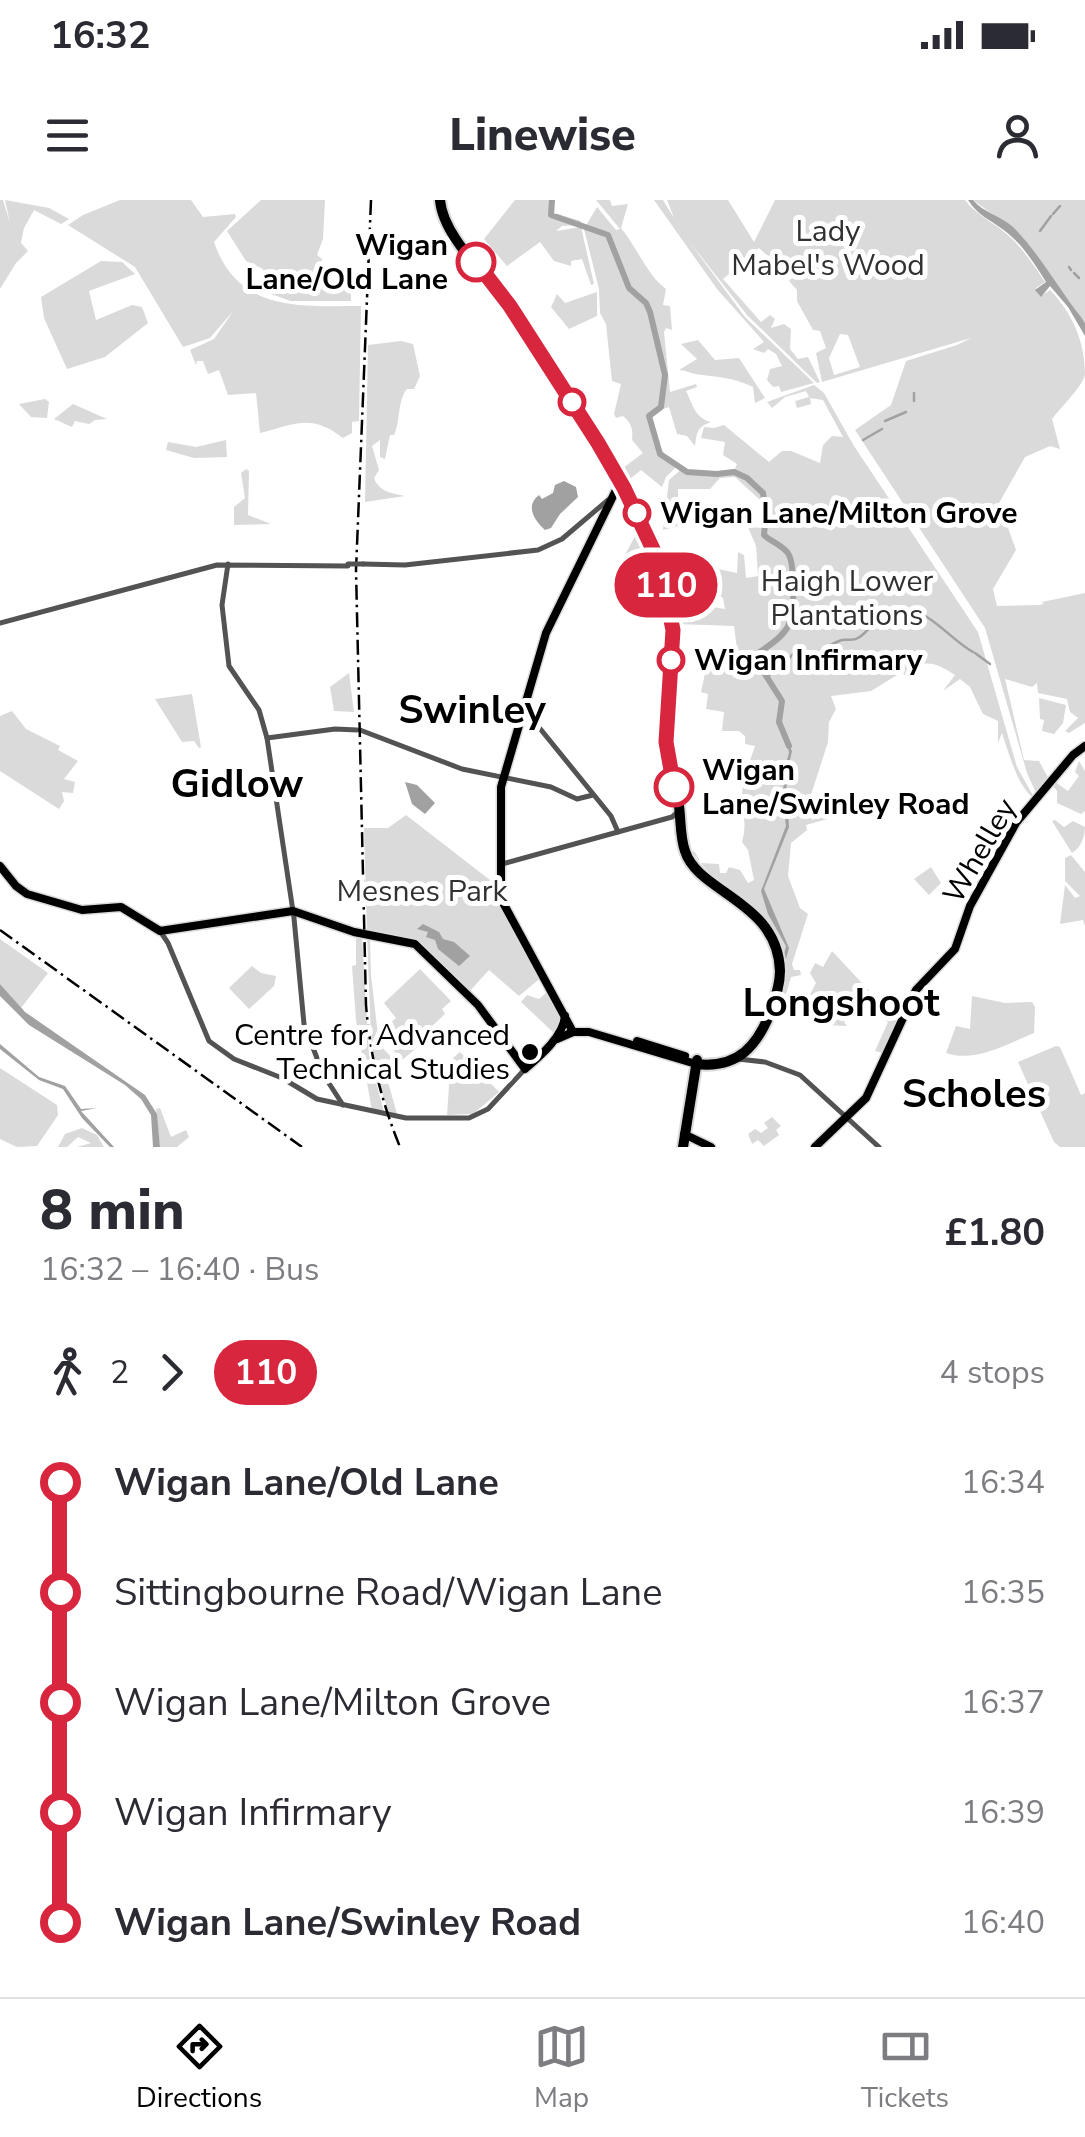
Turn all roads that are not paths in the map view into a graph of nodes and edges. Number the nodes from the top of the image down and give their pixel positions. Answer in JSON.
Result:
{"nodes":[{"id":1,"x":440,"y":200,"type":"edge"},
{"id":2,"x":618,"y":492,"type":"junction"},
{"id":3,"x":596,"y":515,"type":"junction"},
{"id":4,"x":228,"y":564,"type":"junction"},
{"id":5,"x":216,"y":565,"type":"junction"},
{"id":6,"x":226,"y":576,"type":"junction"},
{"id":7,"x":0,"y":623,"type":"edge"},
{"id":8,"x":522,"y":712,"type":"junction"},
{"id":9,"x":267,"y":738,"type":"junction"},
{"id":10,"x":1085,"y":746,"type":"edge"},
{"id":11,"x":503,"y":777,"type":"junction"},
{"id":12,"x":593,"y":795,"type":"junction"},
{"id":13,"x":677,"y":816,"type":"junction"},
{"id":14,"x":618,"y":832,"type":"junction"},
{"id":15,"x":685,"y":845,"type":"junction"},
{"id":16,"x":0,"y":866,"type":"edge"},
{"id":17,"x":499,"y":870,"type":"junction"},
{"id":18,"x":704,"y":874,"type":"junction"},
{"id":19,"x":293,"y":911,"type":"junction"},
{"id":20,"x":161,"y":930,"type":"junction"},
{"id":21,"x":570,"y":1024,"type":"junction"},
{"id":22,"x":718,"y":1060,"type":"junction"},
{"id":23,"x":762,"y":1061,"type":"junction"},
{"id":24,"x":525,"y":1070,"type":"junction"},
{"id":25,"x":340,"y":1102,"type":"junction"},
{"id":26,"x":836,"y":1107,"type":"junction"},
{"id":27,"x":857,"y":1109,"type":"junction"},
{"id":28,"x":848,"y":1118,"type":"junction"},
{"id":29,"x":689,"y":1140,"type":"edge"},
{"id":30,"x":709,"y":1145,"type":"edge"},
{"id":31,"x":815,"y":1147,"type":"edge"},
{"id":32,"x":879,"y":1147,"type":"edge"}],
"edges":[{"from":1,"to":2,"type":"highway"},
{"from":2,"to":3,"type":"main road"},
{"from":2,"to":13,"type":"highway"},
{"from":3,"to":4,"type":"street","bridge":true},
{"from":3,"to":8,"type":"main road"},
{"from":4,"to":5,"type":"street"},
{"from":4,"to":6,"type":"street"},
{"from":5,"to":6,"type":"street"},
{"from":5,"to":7,"type":"street"},
{"from":6,"to":9,"type":"street"},
{"from":8,"to":11,"type":"main road"},
{"from":8,"to":12,"type":"street"},
{"from":9,"to":11,"type":"street"},
{"from":9,"to":19,"type":"street"},
{"from":10,"to":27,"type":"main road","name":"Whelley"},
{"from":11,"to":12,"type":"street"},
{"from":11,"to":17,"type":"main road"},
{"from":12,"to":14,"type":"street"},
{"from":13,"to":14,"type":"street"},
{"from":13,"to":15,"type":"highway"},
{"from":14,"to":17,"type":"street"},
{"from":15,"to":18,"type":"highway"},
{"from":15,"to":18,"type":"highway"},
{"from":16,"to":20,"type":"main road"},
{"from":17,"to":21,"type":"main road"},
{"from":18,"to":22,"type":"highway"},
{"from":19,"to":20,"type":"main road"},
{"from":19,"to":24,"type":"main road"},
{"from":19,"to":25,"type":"street"},
{"from":20,"to":25,"type":"street"},
{"from":21,"to":22,"type":"main road"},
{"from":21,"to":24,"type":"main road"},
{"from":22,"to":23,"type":"street"},
{"from":22,"to":23,"type":"street"},
{"from":22,"to":29,"type":"highway"},
{"from":23,"to":26,"type":"street"},
{"from":24,"to":25,"type":"street"},
{"from":26,"to":27,"type":"street"},
{"from":26,"to":28,"type":"street"},
{"from":27,"to":28,"type":"main road"},
{"from":28,"to":31,"type":"main road"},
{"from":28,"to":32,"type":"street"},
{"from":29,"to":30,"type":"main road"}]}
